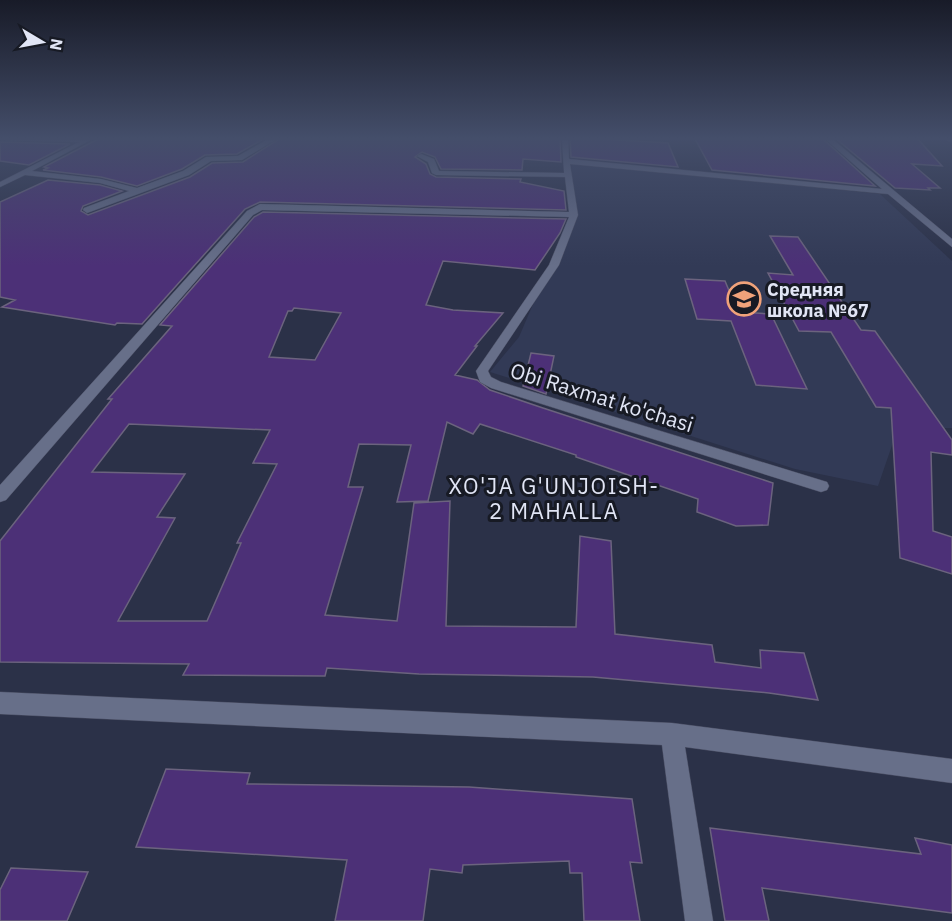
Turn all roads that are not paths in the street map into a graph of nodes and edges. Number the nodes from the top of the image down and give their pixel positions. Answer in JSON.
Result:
{"nodes":[{"id":1,"x":92,"y":180,"type":"edge"},
{"id":2,"x":165,"y":180,"type":"edge"},
{"id":3,"x":569,"y":180,"type":"edge"},
{"id":4,"x":751,"y":180,"type":"edge"},
{"id":5,"x":878,"y":180,"type":"edge"},
{"id":6,"x":137,"y":191,"type":"junction"},
{"id":7,"x":892,"y":192,"type":"junction"},
{"id":8,"x":87,"y":210,"type":"dead end"},
{"id":9,"x":574,"y":215,"type":"junction"},
{"id":10,"x":952,"y":244,"type":"edge"},
{"id":11,"x":821,"y":486,"type":"dead end"},
{"id":12,"x":0,"y":496,"type":"edge"},
{"id":13,"x":0,"y":703,"type":"edge"},
{"id":14,"x":672,"y":734,"type":"junction"},
{"id":15,"x":952,"y":771,"type":"edge"},
{"id":16,"x":699,"y":921,"type":"edge"}],
"edges":[{"from":1,"to":6,"type":"street"},
{"from":2,"to":6,"type":"street"},
{"from":3,"to":9,"type":"street"},
{"from":4,"to":7,"type":"street"},
{"from":5,"to":7,"type":"street"},
{"from":6,"to":8,"type":"street"},
{"from":7,"to":10,"type":"street"},
{"from":9,"to":11,"type":"street","name":"Obi Raxmat ko'chasi"},
{"from":9,"to":12,"type":"street"},
{"from":13,"to":14,"type":"street"},
{"from":14,"to":15,"type":"street"},
{"from":14,"to":16,"type":"street"}]}
